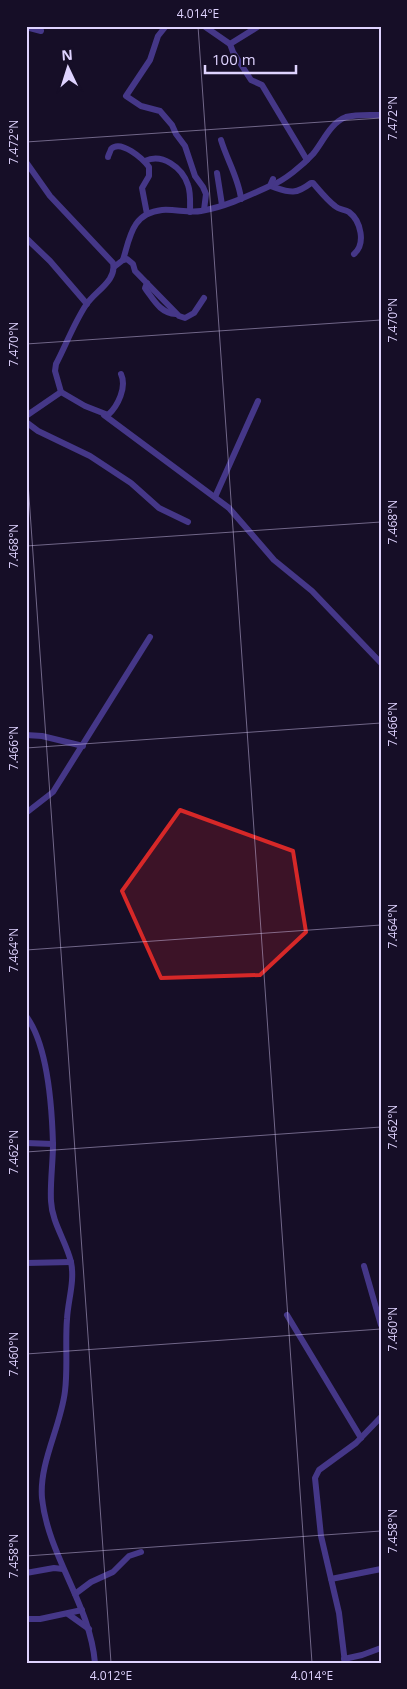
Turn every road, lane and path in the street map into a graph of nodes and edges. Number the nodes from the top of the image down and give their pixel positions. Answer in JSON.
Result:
{"nodes":[{"id":1,"x":166,"y":26,"type":"edge"},
{"id":2,"x":204,"y":26,"type":"edge"},
{"id":3,"x":259,"y":26,"type":"edge"},
{"id":4,"x":26,"y":27,"type":"edge"},
{"id":5,"x":41,"y":31,"type":"dead end"},
{"id":6,"x":230,"y":44,"type":"junction"},
{"id":7,"x":381,"y":115,"type":"edge"},
{"id":8,"x":221,"y":140,"type":"dead end"},
{"id":9,"x":108,"y":157,"type":"dead end"},
{"id":10,"x":306,"y":160,"type":"junction"},
{"id":11,"x":145,"y":161,"type":"junction"},
{"id":12,"x":26,"y":162,"type":"edge"},
{"id":13,"x":217,"y":173,"type":"dead end"},
{"id":14,"x":273,"y":179,"type":"dead end"},
{"id":15,"x":270,"y":186,"type":"junction"},
{"id":16,"x":240,"y":199,"type":"junction"},
{"id":17,"x":222,"y":205,"type":"junction"},
{"id":18,"x":204,"y":210,"type":"junction"},
{"id":19,"x":190,"y":212,"type":"junction"},
{"id":20,"x":147,"y":214,"type":"junction"},
{"id":21,"x":26,"y":238,"type":"edge"},
{"id":22,"x":354,"y":254,"type":"dead end"},
{"id":23,"x":123,"y":260,"type":"junction"},
{"id":24,"x":114,"y":267,"type":"junction"},
{"id":25,"x":204,"y":298,"type":"dead end"},
{"id":26,"x":87,"y":304,"type":"junction"},
{"id":27,"x":121,"y":374,"type":"dead end"},
{"id":28,"x":61,"y":392,"type":"junction"},
{"id":29,"x":258,"y":401,"type":"dead end"},
{"id":30,"x":104,"y":414,"type":"junction"},
{"id":31,"x":26,"y":416,"type":"edge"},
{"id":32,"x":26,"y":422,"type":"edge"},
{"id":33,"x":215,"y":497,"type":"junction"},
{"id":34,"x":188,"y":522,"type":"dead end"},
{"id":35,"x":150,"y":637,"type":"dead end"},
{"id":36,"x":381,"y":651,"type":"edge"},
{"id":37,"x":371,"y":653,"type":"junction"},
{"id":38,"x":381,"y":663,"type":"edge"},
{"id":39,"x":26,"y":735,"type":"edge"},
{"id":40,"x":83,"y":746,"type":"junction"},
{"id":41,"x":26,"y":813,"type":"edge"},
{"id":42,"x":26,"y":1016,"type":"edge"},
{"id":43,"x":26,"y":1143,"type":"edge"},
{"id":44,"x":53,"y":1144,"type":"junction"},
{"id":45,"x":71,"y":1262,"type":"junction"},
{"id":46,"x":26,"y":1263,"type":"edge"},
{"id":47,"x":364,"y":1266,"type":"dead end"},
{"id":48,"x":287,"y":1315,"type":"dead end"},
{"id":49,"x":381,"y":1325,"type":"edge"},
{"id":50,"x":381,"y":1417,"type":"edge"},
{"id":51,"x":361,"y":1438,"type":"junction"},
{"id":52,"x":141,"y":1552,"type":"dead end"},
{"id":53,"x":63,"y":1569,"type":"junction"},
{"id":54,"x":381,"y":1569,"type":"edge"},
{"id":55,"x":26,"y":1573,"type":"edge"},
{"id":56,"x":331,"y":1579,"type":"junction"},
{"id":57,"x":75,"y":1594,"type":"junction"},
{"id":58,"x":82,"y":1610,"type":"junction"},
{"id":59,"x":68,"y":1614,"type":"junction"},
{"id":60,"x":26,"y":1619,"type":"edge"},
{"id":61,"x":89,"y":1629,"type":"junction"},
{"id":62,"x":381,"y":1648,"type":"edge"},
{"id":63,"x":344,"y":1661,"type":"edge"},
{"id":64,"x":95,"y":1663,"type":"edge"}],
"edges":[{"from":1,"to":18,"type":"street"},
{"from":2,"to":6,"type":"street"},
{"from":3,"to":6,"type":"street"},
{"from":4,"to":5,"type":"street"},
{"from":6,"to":10,"type":"street"},
{"from":7,"to":10,"type":"street"},
{"from":8,"to":16,"type":"street"},
{"from":9,"to":11,"type":"street"},
{"from":10,"to":15,"type":"street"},
{"from":11,"to":19,"type":"street"},
{"from":11,"to":20,"type":"street"},
{"from":12,"to":24,"type":"street"},
{"from":13,"to":17,"type":"street"},
{"from":14,"to":15,"type":"street"},
{"from":15,"to":16,"type":"street"},
{"from":15,"to":22,"type":"street"},
{"from":16,"to":17,"type":"street"},
{"from":17,"to":18,"type":"street"},
{"from":18,"to":19,"type":"street"},
{"from":19,"to":20,"type":"street"},
{"from":20,"to":23,"type":"street"},
{"from":21,"to":26,"type":"street"},
{"from":23,"to":24,"type":"street"},
{"from":23,"to":25,"type":"street"},
{"from":24,"to":26,"type":"street"},
{"from":26,"to":28,"type":"street"},
{"from":27,"to":30,"type":"street"},
{"from":28,"to":30,"type":"street"},
{"from":28,"to":31,"type":"street"},
{"from":29,"to":33,"type":"street"},
{"from":30,"to":33,"type":"street"},
{"from":32,"to":34,"type":"street"},
{"from":33,"to":37,"type":"street"},
{"from":35,"to":40,"type":"street"},
{"from":36,"to":37,"type":"street"},
{"from":37,"to":38,"type":"street"},
{"from":39,"to":40,"type":"street"},
{"from":40,"to":41,"type":"street"},
{"from":42,"to":44,"type":"street"},
{"from":43,"to":44,"type":"street"},
{"from":44,"to":45,"type":"street"},
{"from":45,"to":46,"type":"street"},
{"from":45,"to":53,"type":"street"},
{"from":47,"to":49,"type":"street"},
{"from":48,"to":51,"type":"street"},
{"from":50,"to":51,"type":"street"},
{"from":51,"to":56,"type":"street"},
{"from":52,"to":57,"type":"street"},
{"from":53,"to":55,"type":"street"},
{"from":53,"to":57,"type":"street"},
{"from":54,"to":56,"type":"street"},
{"from":56,"to":63,"type":"street"},
{"from":57,"to":58,"type":"street"},
{"from":58,"to":59,"type":"street"},
{"from":58,"to":61,"type":"street"},
{"from":59,"to":60,"type":"street"},
{"from":59,"to":61,"type":"street"},
{"from":61,"to":64,"type":"street"},
{"from":62,"to":63,"type":"street"}]}
